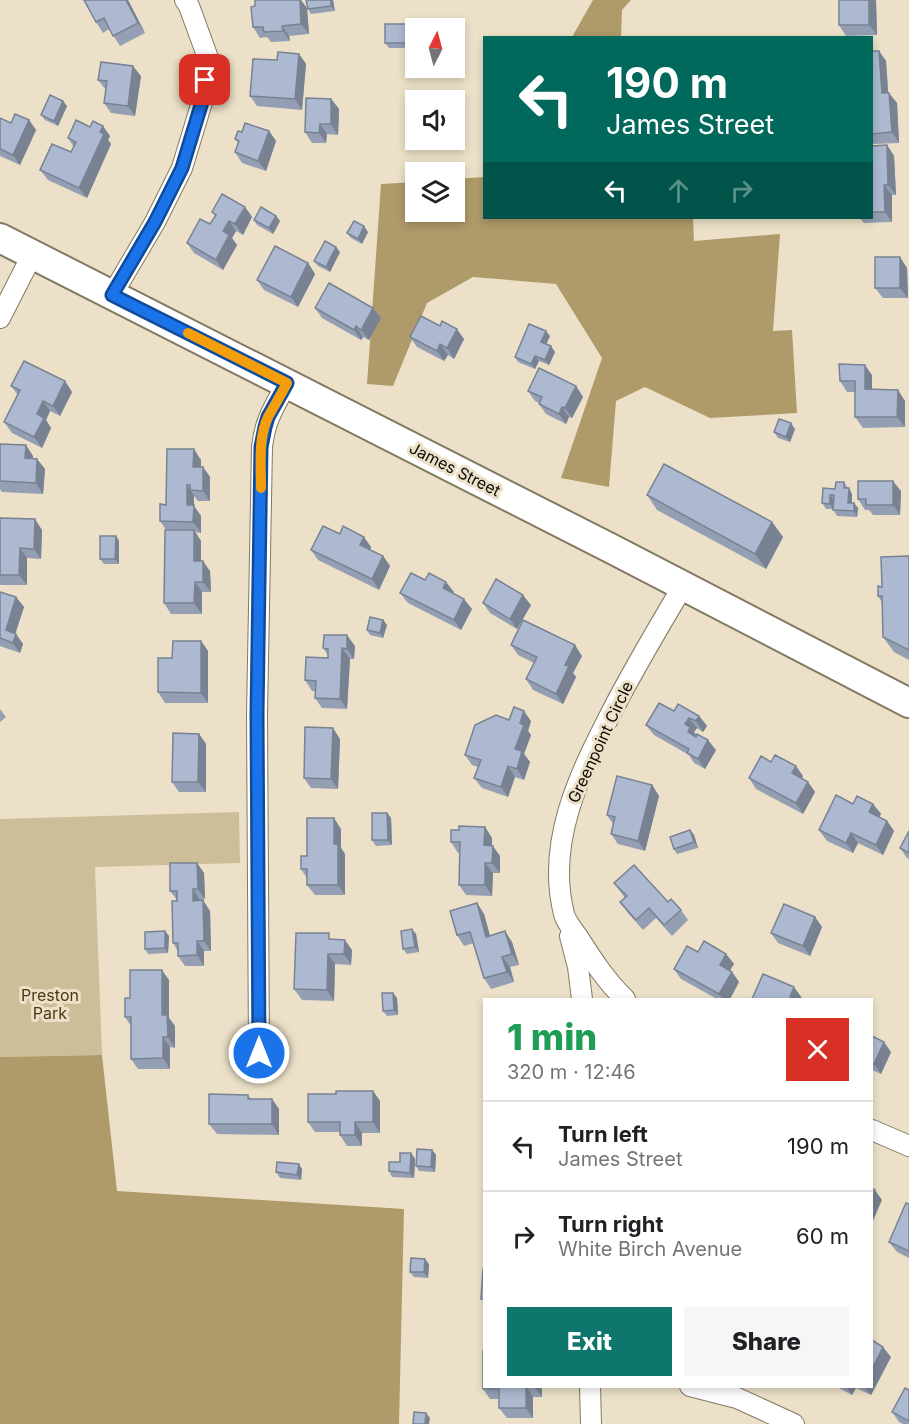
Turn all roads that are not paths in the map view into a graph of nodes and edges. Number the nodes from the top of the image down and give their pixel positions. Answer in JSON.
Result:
{"nodes":[{"id":1,"x":185,"y":0,"type":"edge"},
{"id":2,"x":0,"y":238,"type":"edge"},
{"id":3,"x":32,"y":255,"type":"junction"},
{"id":4,"x":112,"y":295,"type":"junction"},
{"id":5,"x":0,"y":318,"type":"edge"},
{"id":6,"x":287,"y":383,"type":"junction"},
{"id":7,"x":683,"y":586,"type":"junction"},
{"id":8,"x":909,"y":703,"type":"edge"},
{"id":9,"x":564,"y":916,"type":"junction"},
{"id":10,"x":582,"y":998,"type":"edge"},
{"id":11,"x":624,"y":998,"type":"edge"},
{"id":12,"x":259,"y":1053,"type":"dead end"},
{"id":13,"x":873,"y":1130,"type":"edge"},
{"id":14,"x":909,"y":1146,"type":"edge"},
{"id":15,"x":590,"y":1388,"type":"edge"},
{"id":16,"x":698,"y":1388,"type":"edge"},
{"id":17,"x":591,"y":1424,"type":"edge"},
{"id":18,"x":794,"y":1424,"type":"edge"}],
"edges":[{"from":1,"to":4,"type":"street"},
{"from":2,"to":3,"type":"main road","name":"James Street"},
{"from":3,"to":4,"type":"main road","name":"James Street"},
{"from":3,"to":5,"type":"street"},
{"from":4,"to":6,"type":"main road","name":"James Street"},
{"from":6,"to":7,"type":"main road","name":"James Street"},
{"from":6,"to":12,"type":"street"},
{"from":7,"to":8,"type":"main road","name":"James Street"},
{"from":7,"to":9,"type":"street","name":"Greenpoint Circle"},
{"from":9,"to":10,"type":"street"},
{"from":9,"to":11,"type":"street","name":"Greenpoint Circle"},
{"from":13,"to":14,"type":"street"},
{"from":15,"to":17,"type":"street"},
{"from":16,"to":18,"type":"street"}]}
